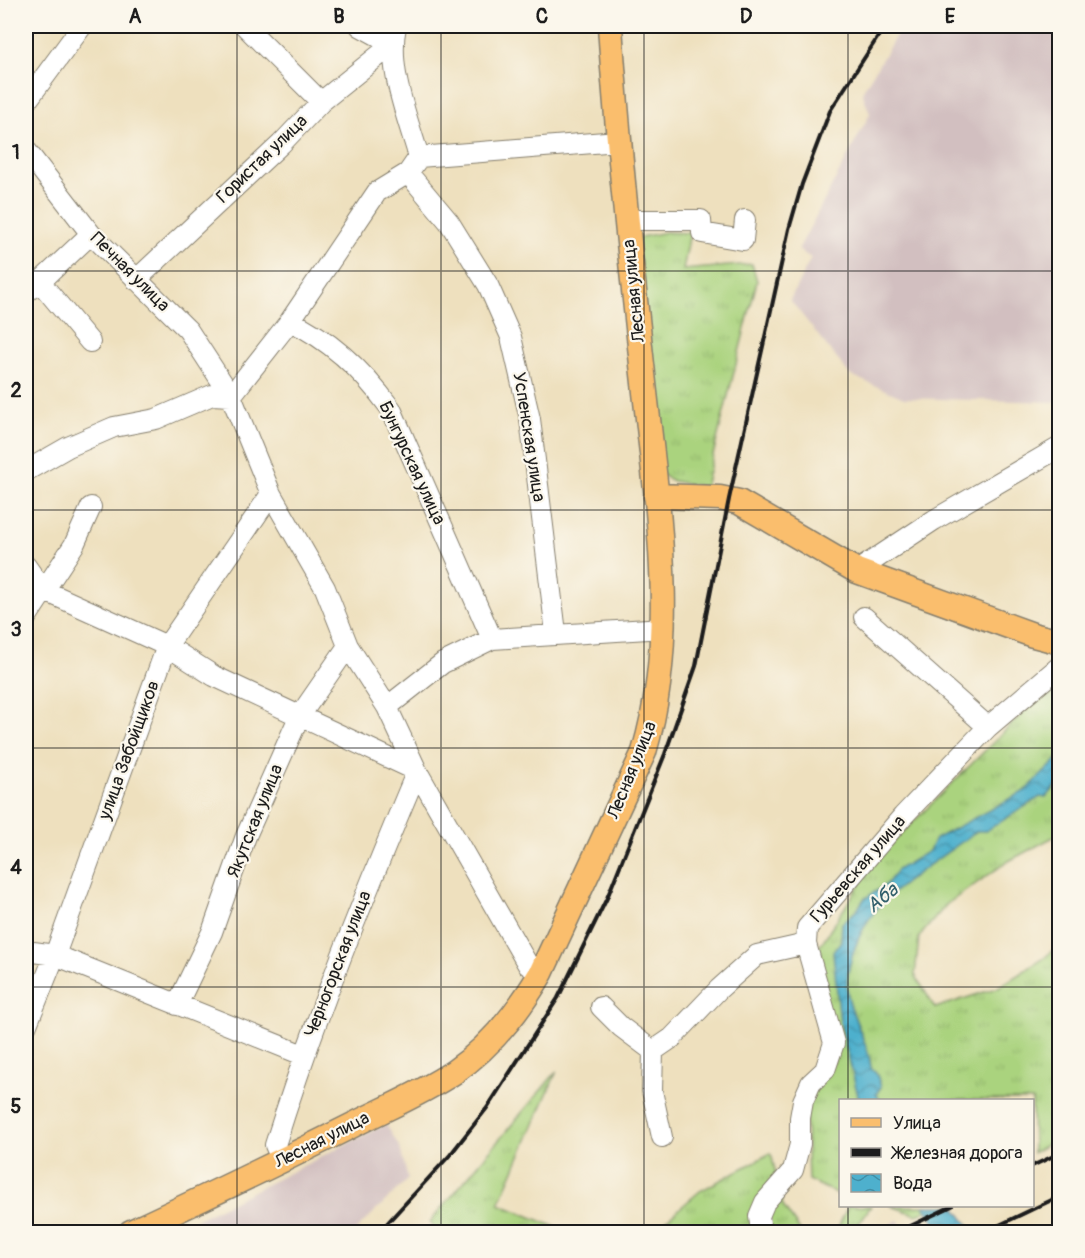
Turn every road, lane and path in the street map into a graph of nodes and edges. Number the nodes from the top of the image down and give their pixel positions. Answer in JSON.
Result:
{"nodes":[{"id":1,"x":82,"y":26,"type":"edge"},
{"id":2,"x":245,"y":26,"type":"edge"},
{"id":3,"x":360,"y":26,"type":"edge"},
{"id":4,"x":610,"y":26,"type":"edge"},
{"id":5,"x":395,"y":35,"type":"edge"},
{"id":6,"x":26,"y":102,"type":"edge"},
{"id":7,"x":321,"y":102,"type":"junction"},
{"id":8,"x":618,"y":141,"type":"junction"},
{"id":9,"x":26,"y":150,"type":"edge"},
{"id":10,"x":414,"y":165,"type":"junction"},
{"id":11,"x":626,"y":220,"type":"junction"},
{"id":12,"x":744,"y":220,"type":"dead end"},
{"id":13,"x":91,"y":234,"type":"junction"},
{"id":14,"x":136,"y":280,"type":"junction"},
{"id":15,"x":33,"y":287,"type":"edge"},
{"id":16,"x":290,"y":321,"type":"junction"},
{"id":17,"x":90,"y":342,"type":"dead end"},
{"id":18,"x":231,"y":396,"type":"junction"},
{"id":19,"x":1059,"y":447,"type":"edge"},
{"id":20,"x":26,"y":471,"type":"edge"},
{"id":21,"x":271,"y":494,"type":"junction"},
{"id":22,"x":656,"y":496,"type":"junction"},
{"id":23,"x":91,"y":507,"type":"dead end"},
{"id":24,"x":26,"y":566,"type":"edge"},
{"id":25,"x":857,"y":571,"type":"junction"},
{"id":26,"x":43,"y":590,"type":"junction"},
{"id":27,"x":864,"y":617,"type":"dead end"},
{"id":28,"x":26,"y":618,"type":"edge"},
{"id":29,"x":663,"y":628,"type":"junction"},
{"id":30,"x":556,"y":633,"type":"junction"},
{"id":31,"x":492,"y":639,"type":"junction"},
{"id":32,"x":1059,"y":642,"type":"edge"},
{"id":33,"x":167,"y":646,"type":"junction"},
{"id":34,"x":348,"y":646,"type":"junction"},
{"id":35,"x":1059,"y":666,"type":"edge"},
{"id":36,"x":387,"y":706,"type":"junction"},
{"id":37,"x":299,"y":717,"type":"junction"},
{"id":38,"x":988,"y":727,"type":"junction"},
{"id":39,"x":417,"y":771,"type":"junction"},
{"id":40,"x":806,"y":944,"type":"junction"},
{"id":41,"x":26,"y":951,"type":"edge"},
{"id":42,"x":56,"y":955,"type":"junction"},
{"id":43,"x":541,"y":974,"type":"junction"},
{"id":44,"x":177,"y":1005,"type":"junction"},
{"id":45,"x":601,"y":1007,"type":"dead end"},
{"id":46,"x":26,"y":1027,"type":"edge"},
{"id":47,"x":653,"y":1051,"type":"junction"},
{"id":48,"x":303,"y":1055,"type":"junction"},
{"id":49,"x":662,"y":1137,"type":"dead end"},
{"id":50,"x":282,"y":1161,"type":"junction"},
{"id":51,"x":130,"y":1233,"type":"edge"},
{"id":52,"x":761,"y":1233,"type":"edge"}],
"edges":[{"from":1,"to":6,"type":"street"},
{"from":2,"to":7,"type":"street"},
{"from":3,"to":5,"type":"street"},
{"from":4,"to":8,"type":"main road","name":"Лесная улица"},
{"from":5,"to":7,"type":"street","name":"Гористая улица"},
{"from":5,"to":10,"type":"street","name":"Успенская улица"},
{"from":7,"to":14,"type":"street","name":"Гористая улица"},
{"from":8,"to":10,"type":"street"},
{"from":8,"to":11,"type":"main road","name":"Лесная улица"},
{"from":9,"to":13,"type":"street","name":"Печная улица"},
{"from":10,"to":16,"type":"street"},
{"from":10,"to":30,"type":"street","name":"Успенская улица"},
{"from":11,"to":12,"type":"street"},
{"from":11,"to":22,"type":"main road","name":"Лесная улица"},
{"from":13,"to":14,"type":"street","name":"Печная улица"},
{"from":13,"to":15,"type":"street"},
{"from":14,"to":18,"type":"street","name":"Печная улица"},
{"from":15,"to":17,"type":"street"},
{"from":16,"to":18,"type":"street"},
{"from":16,"to":31,"type":"street","name":"Бунгурская улица"},
{"from":18,"to":20,"type":"street"},
{"from":18,"to":21,"type":"street"},
{"from":19,"to":25,"type":"street"},
{"from":21,"to":33,"type":"street","name":"улица Забойщиков"},
{"from":21,"to":34,"type":"street"},
{"from":22,"to":25,"type":"main road"},
{"from":22,"to":29,"type":"main road","name":"Лесная улица"},
{"from":23,"to":26,"type":"street"},
{"from":24,"to":26,"type":"street"},
{"from":25,"to":32,"type":"main road"},
{"from":26,"to":28,"type":"street"},
{"from":26,"to":33,"type":"street"},
{"from":27,"to":38,"type":"street"},
{"from":29,"to":30,"type":"street"},
{"from":29,"to":43,"type":"main road","name":"Лесная улица"},
{"from":30,"to":31,"type":"street"},
{"from":31,"to":36,"type":"street"},
{"from":33,"to":37,"type":"street"},
{"from":33,"to":42,"type":"street","name":"улица Забойщиков"},
{"from":34,"to":36,"type":"street"},
{"from":34,"to":37,"type":"street","name":"Якутская улица"},
{"from":35,"to":38,"type":"street","name":"Гурьевская улица"},
{"from":36,"to":39,"type":"street"},
{"from":37,"to":39,"type":"street"},
{"from":37,"to":44,"type":"street","name":"Якутская улица"},
{"from":38,"to":40,"type":"street","name":"Гурьевская улица"},
{"from":39,"to":43,"type":"street"},
{"from":39,"to":48,"type":"street","name":"Черногорская улица"},
{"from":40,"to":47,"type":"street","name":"Гурьевская улица"},
{"from":40,"to":52,"type":"street"},
{"from":41,"to":42,"type":"street"},
{"from":42,"to":44,"type":"street"},
{"from":42,"to":46,"type":"street","name":"улица Забойщиков"},
{"from":43,"to":50,"type":"main road","name":"Лесная улица"},
{"from":44,"to":48,"type":"street"},
{"from":45,"to":47,"type":"street"},
{"from":47,"to":49,"type":"street"},
{"from":48,"to":50,"type":"street","name":"Черногорская улица"},
{"from":50,"to":51,"type":"main road","name":"Лесная улица"}]}
